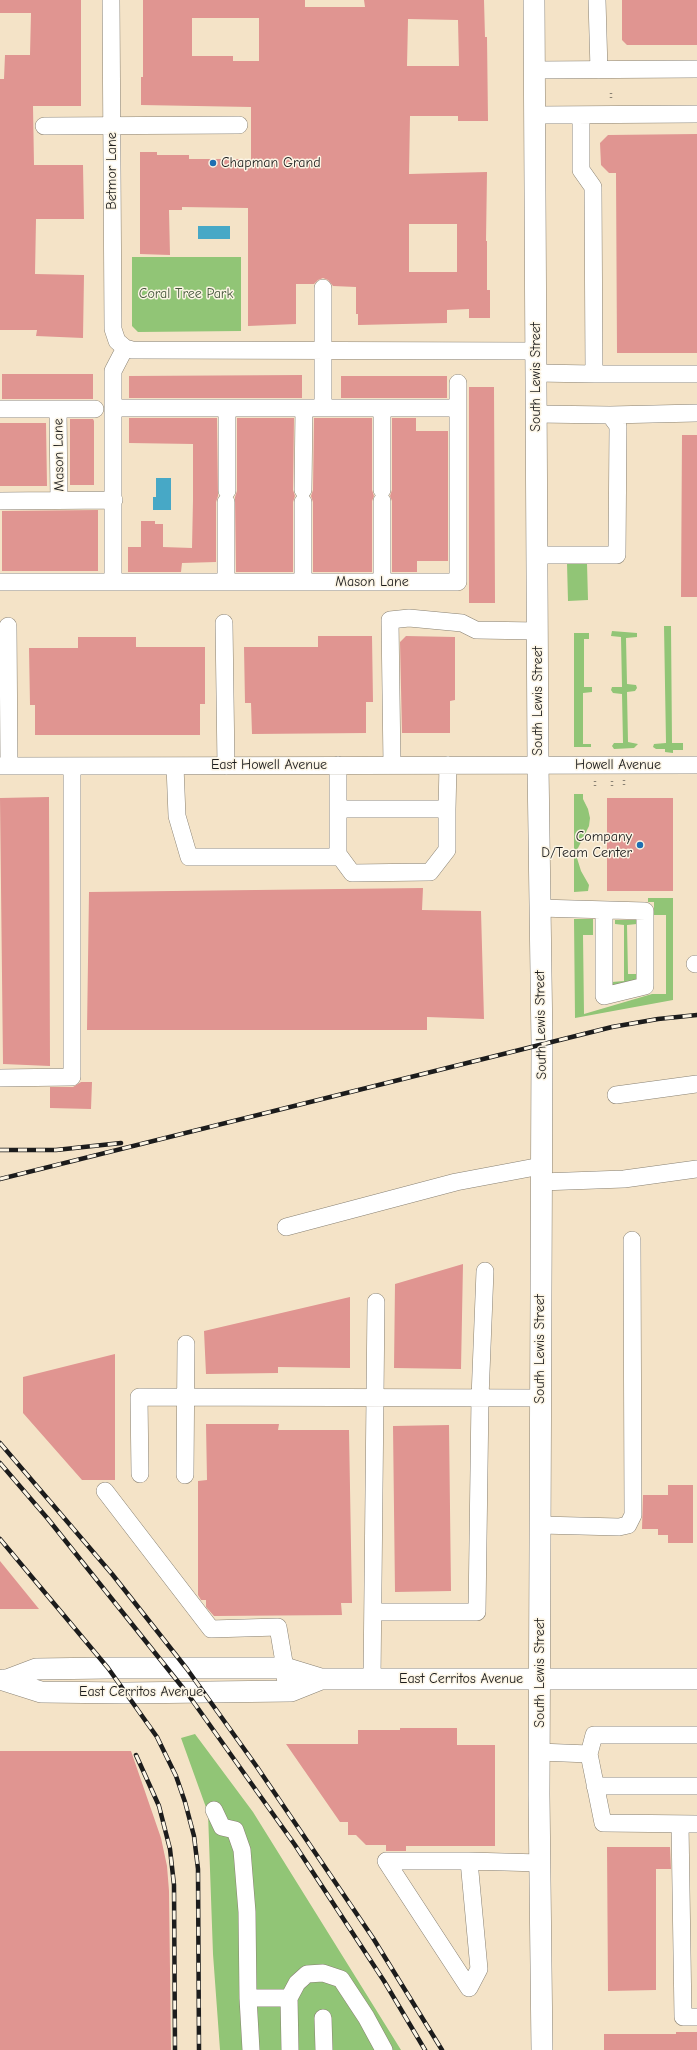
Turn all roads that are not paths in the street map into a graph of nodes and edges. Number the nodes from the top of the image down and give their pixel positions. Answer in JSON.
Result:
{"nodes":[{"id":1,"x":111,"y":0,"type":"edge"},
{"id":2,"x":534,"y":0,"type":"edge"},
{"id":3,"x":597,"y":0,"type":"edge"},
{"id":4,"x":697,"y":69,"type":"edge"},
{"id":5,"x":534,"y":70,"type":"junction"},
{"id":6,"x":599,"y":70,"type":"junction"},
{"id":7,"x":697,"y":114,"type":"edge"},
{"id":8,"x":535,"y":115,"type":"junction"},
{"id":9,"x":581,"y":115,"type":"junction"},
{"id":10,"x":238,"y":124,"type":"dead end"},
{"id":11,"x":44,"y":126,"type":"dead end"},
{"id":12,"x":112,"y":126,"type":"junction"},
{"id":13,"x":323,"y":288,"type":"dead end"},
{"id":14,"x":121,"y":344,"type":"junction"},
{"id":15,"x":536,"y":351,"type":"junction"},
{"id":16,"x":323,"y":352,"type":"junction"},
{"id":17,"x":536,"y":373,"type":"junction"},
{"id":18,"x":594,"y":374,"type":"junction"},
{"id":19,"x":697,"y":374,"type":"edge"},
{"id":20,"x":458,"y":383,"type":"dead end"},
{"id":21,"x":113,"y":408,"type":"junction"},
{"id":22,"x":227,"y":408,"type":"junction"},
{"id":23,"x":304,"y":408,"type":"junction"},
{"id":24,"x":323,"y":408,"type":"junction"},
{"id":25,"x":382,"y":408,"type":"junction"},
{"id":26,"x":458,"y":408,"type":"junction"},
{"id":27,"x":0,"y":409,"type":"edge"},
{"id":28,"x":58,"y":409,"type":"junction"},
{"id":29,"x":95,"y":409,"type":"dead end"},
{"id":30,"x":697,"y":413,"type":"edge"},
{"id":31,"x":536,"y":414,"type":"junction"},
{"id":32,"x":610,"y":415,"type":"junction"},
{"id":33,"x":59,"y":500,"type":"junction"},
{"id":34,"x":114,"y":500,"type":"junction"},
{"id":35,"x":0,"y":501,"type":"edge"},
{"id":36,"x":537,"y":556,"type":"junction"},
{"id":37,"x":226,"y":581,"type":"junction"},
{"id":38,"x":0,"y":582,"type":"edge"},
{"id":39,"x":113,"y":582,"type":"junction"},
{"id":40,"x":303,"y":582,"type":"junction"},
{"id":41,"x":382,"y":582,"type":"junction"},
{"id":42,"x":224,"y":623,"type":"dead end"},
{"id":43,"x":8,"y":626,"type":"dead end"},
{"id":44,"x":537,"y":631,"type":"junction"},
{"id":45,"x":338,"y":765,"type":"junction"},
{"id":46,"x":392,"y":765,"type":"junction"},
{"id":47,"x":448,"y":765,"type":"junction"},
{"id":48,"x":538,"y":765,"type":"junction"},
{"id":49,"x":697,"y":765,"type":"edge"},
{"id":50,"x":5,"y":766,"type":"edge"},
{"id":51,"x":72,"y":766,"type":"junction"},
{"id":52,"x":175,"y":766,"type":"junction"},
{"id":53,"x":226,"y":766,"type":"junction"},
{"id":54,"x":338,"y":809,"type":"junction"},
{"id":55,"x":447,"y":809,"type":"junction"},
{"id":56,"x":338,"y":854,"type":"junction"},
{"id":57,"x":539,"y":908,"type":"junction"},
{"id":58,"x":604,"y":910,"type":"junction"},
{"id":59,"x":0,"y":1078,"type":"edge"},
{"id":60,"x":697,"y":1084,"type":"edge"},
{"id":61,"x":616,"y":1095,"type":"dead end"},
{"id":62,"x":697,"y":1168,"type":"edge"},
{"id":63,"x":541,"y":1174,"type":"junction"},
{"id":64,"x":286,"y":1227,"type":"dead end"},
{"id":65,"x":632,"y":1240,"type":"dead end"},
{"id":66,"x":485,"y":1271,"type":"dead end"},
{"id":67,"x":376,"y":1302,"type":"dead end"},
{"id":68,"x":186,"y":1344,"type":"dead end"},
{"id":69,"x":185,"y":1397,"type":"junction"},
{"id":70,"x":375,"y":1398,"type":"junction"},
{"id":71,"x":480,"y":1398,"type":"junction"},
{"id":72,"x":540,"y":1398,"type":"junction"},
{"id":73,"x":140,"y":1474,"type":"dead end"},
{"id":74,"x":185,"y":1475,"type":"dead end"},
{"id":75,"x":105,"y":1491,"type":"dead end"},
{"id":76,"x":540,"y":1525,"type":"junction"},
{"id":77,"x":373,"y":1612,"type":"junction"},
{"id":78,"x":285,"y":1668,"type":"junction"},
{"id":79,"x":322,"y":1679,"type":"junction"},
{"id":80,"x":372,"y":1679,"type":"junction"},
{"id":81,"x":540,"y":1679,"type":"junction"},
{"id":82,"x":697,"y":1679,"type":"edge"},
{"id":83,"x":4,"y":1680,"type":"edge"},
{"id":84,"x":286,"y":1691,"type":"junction"},
{"id":85,"x":697,"y":1735,"type":"edge"},
{"id":86,"x":540,"y":1752,"type":"junction"},
{"id":87,"x":589,"y":1754,"type":"junction"},
{"id":88,"x":595,"y":1786,"type":"junction"},
{"id":89,"x":697,"y":1786,"type":"edge"},
{"id":90,"x":214,"y":1810,"type":"dead end"},
{"id":91,"x":680,"y":1824,"type":"junction"},
{"id":92,"x":697,"y":1824,"type":"edge"},
{"id":93,"x":469,"y":1861,"type":"junction"},
{"id":94,"x":540,"y":1863,"type":"junction"},
{"id":95,"x":248,"y":1998,"type":"junction"},
{"id":96,"x":289,"y":1998,"type":"junction"},
{"id":97,"x":697,"y":2017,"type":"edge"},
{"id":98,"x":323,"y":2018,"type":"dead end"},
{"id":99,"x":251,"y":2050,"type":"edge"},
{"id":100,"x":290,"y":2050,"type":"edge"},
{"id":101,"x":324,"y":2050,"type":"edge"},
{"id":102,"x":384,"y":2050,"type":"edge"},
{"id":103,"x":542,"y":2050,"type":"edge"}],
"edges":[{"from":1,"to":12,"type":"street","name":"Betmor Lane"},
{"from":2,"to":5,"type":"main road","name":"South Lewis Street"},
{"from":3,"to":6,"type":"street"},
{"from":4,"to":6,"type":"street"},
{"from":5,"to":6,"type":"street"},
{"from":5,"to":8,"type":"main road","name":"South Lewis Street"},
{"from":7,"to":9,"type":"street"},
{"from":8,"to":9,"type":"street"},
{"from":8,"to":15,"type":"main road","name":"South Lewis Street"},
{"from":9,"to":18,"type":"street"},
{"from":10,"to":12,"type":"street"},
{"from":11,"to":12,"type":"street"},
{"from":12,"to":14,"type":"street","name":"Betmor Lane"},
{"from":13,"to":16,"type":"street"},
{"from":14,"to":16,"type":"street"},
{"from":14,"to":21,"type":"street"},
{"from":15,"to":16,"type":"street"},
{"from":15,"to":17,"type":"main road","name":"South Lewis Street"},
{"from":16,"to":24,"type":"street"},
{"from":17,"to":18,"type":"street"},
{"from":17,"to":31,"type":"main road","name":"South Lewis Street"},
{"from":18,"to":19,"type":"street"},
{"from":20,"to":26,"type":"street","name":"Mason Lane"},
{"from":21,"to":22,"type":"street"},
{"from":21,"to":34,"type":"street"},
{"from":22,"to":23,"type":"street"},
{"from":22,"to":37,"type":"street"},
{"from":23,"to":24,"type":"street"},
{"from":23,"to":40,"type":"street"},
{"from":24,"to":25,"type":"street"},
{"from":25,"to":26,"type":"street"},
{"from":25,"to":41,"type":"street"},
{"from":26,"to":41,"type":"street","name":"Mason Lane"},
{"from":27,"to":28,"type":"street","name":"Mason Lane"},
{"from":28,"to":29,"type":"street","name":"Mason Lane"},
{"from":28,"to":33,"type":"street","name":"Mason Lane"},
{"from":30,"to":32,"type":"street"},
{"from":31,"to":32,"type":"street"},
{"from":31,"to":36,"type":"main road","name":"South Lewis Street"},
{"from":32,"to":36,"type":"street"},
{"from":33,"to":34,"type":"street","name":"Mason Lane"},
{"from":33,"to":35,"type":"street","name":"Mason Lane"},
{"from":34,"to":39,"type":"street"},
{"from":36,"to":44,"type":"main road","name":"South Lewis Street"},
{"from":37,"to":39,"type":"street","name":"Mason Lane"},
{"from":37,"to":40,"type":"street","name":"Mason Lane"},
{"from":38,"to":39,"type":"street","name":"Mason Lane"},
{"from":40,"to":41,"type":"street","name":"Mason Lane"},
{"from":42,"to":53,"type":"street"},
{"from":43,"to":50,"type":"street"},
{"from":44,"to":46,"type":"street"},
{"from":44,"to":48,"type":"main road","name":"South Lewis Street"},
{"from":45,"to":46,"type":"street","name":"East Howell Avenue"},
{"from":45,"to":53,"type":"street","name":"East Howell Avenue"},
{"from":45,"to":54,"type":"street"},
{"from":46,"to":47,"type":"street","name":"East Howell Avenue"},
{"from":47,"to":48,"type":"street","name":"East Howell Avenue"},
{"from":47,"to":55,"type":"street"},
{"from":48,"to":49,"type":"street","name":"Howell Avenue"},
{"from":48,"to":57,"type":"main road","name":"South Lewis Street"},
{"from":50,"to":51,"type":"street","name":"East Howell Avenue"},
{"from":51,"to":52,"type":"street","name":"East Howell Avenue"},
{"from":51,"to":59,"type":"street"},
{"from":52,"to":53,"type":"street","name":"East Howell Avenue"},
{"from":52,"to":56,"type":"street"},
{"from":54,"to":55,"type":"street"},
{"from":54,"to":56,"type":"street"},
{"from":55,"to":56,"type":"street"},
{"from":57,"to":58,"type":"street"},
{"from":57,"to":63,"type":"main road","name":"South Lewis Street"},
{"from":58,"to":58,"type":"street"},
{"from":60,"to":61,"type":"street"},
{"from":62,"to":63,"type":"street"},
{"from":63,"to":64,"type":"street"},
{"from":63,"to":72,"type":"main road","name":"South Lewis Street"},
{"from":65,"to":76,"type":"street"},
{"from":66,"to":71,"type":"street"},
{"from":67,"to":70,"type":"street"},
{"from":68,"to":69,"type":"street"},
{"from":69,"to":70,"type":"street"},
{"from":69,"to":73,"type":"street"},
{"from":69,"to":74,"type":"street"},
{"from":70,"to":71,"type":"street"},
{"from":70,"to":77,"type":"street"},
{"from":71,"to":72,"type":"street"},
{"from":71,"to":77,"type":"street"},
{"from":72,"to":76,"type":"main road","name":"South Lewis Street"},
{"from":75,"to":78,"type":"street"},
{"from":76,"to":81,"type":"main road","name":"South Lewis Street"},
{"from":77,"to":80,"type":"street"},
{"from":78,"to":79,"type":"main road","name":"East Cerritos Avenue"},
{"from":78,"to":83,"type":"main road","name":"East Cerritos Avenue"},
{"from":78,"to":84,"type":"street"},
{"from":79,"to":80,"type":"main road","name":"East Cerritos Avenue"},
{"from":79,"to":84,"type":"main road","name":"East Cerritos Avenue"},
{"from":80,"to":81,"type":"main road","name":"East Cerritos Avenue"},
{"from":81,"to":82,"type":"main road","name":"East Cerritos Avenue"},
{"from":81,"to":86,"type":"main road","name":"South Lewis Street"},
{"from":83,"to":84,"type":"main road","name":"East Cerritos Avenue"},
{"from":85,"to":87,"type":"street"},
{"from":86,"to":87,"type":"street"},
{"from":86,"to":94,"type":"main road","name":"South Lewis Street"},
{"from":87,"to":88,"type":"street"},
{"from":88,"to":89,"type":"street"},
{"from":88,"to":91,"type":"street"},
{"from":90,"to":95,"type":"street"},
{"from":91,"to":92,"type":"street"},
{"from":91,"to":97,"type":"street"},
{"from":93,"to":93,"type":"street"},
{"from":93,"to":94,"type":"street"},
{"from":94,"to":103,"type":"main road","name":"South Lewis Street"},
{"from":95,"to":96,"type":"street"},
{"from":95,"to":99,"type":"street"},
{"from":96,"to":100,"type":"street"},
{"from":96,"to":102,"type":"street"},
{"from":98,"to":101,"type":"street"}]}
